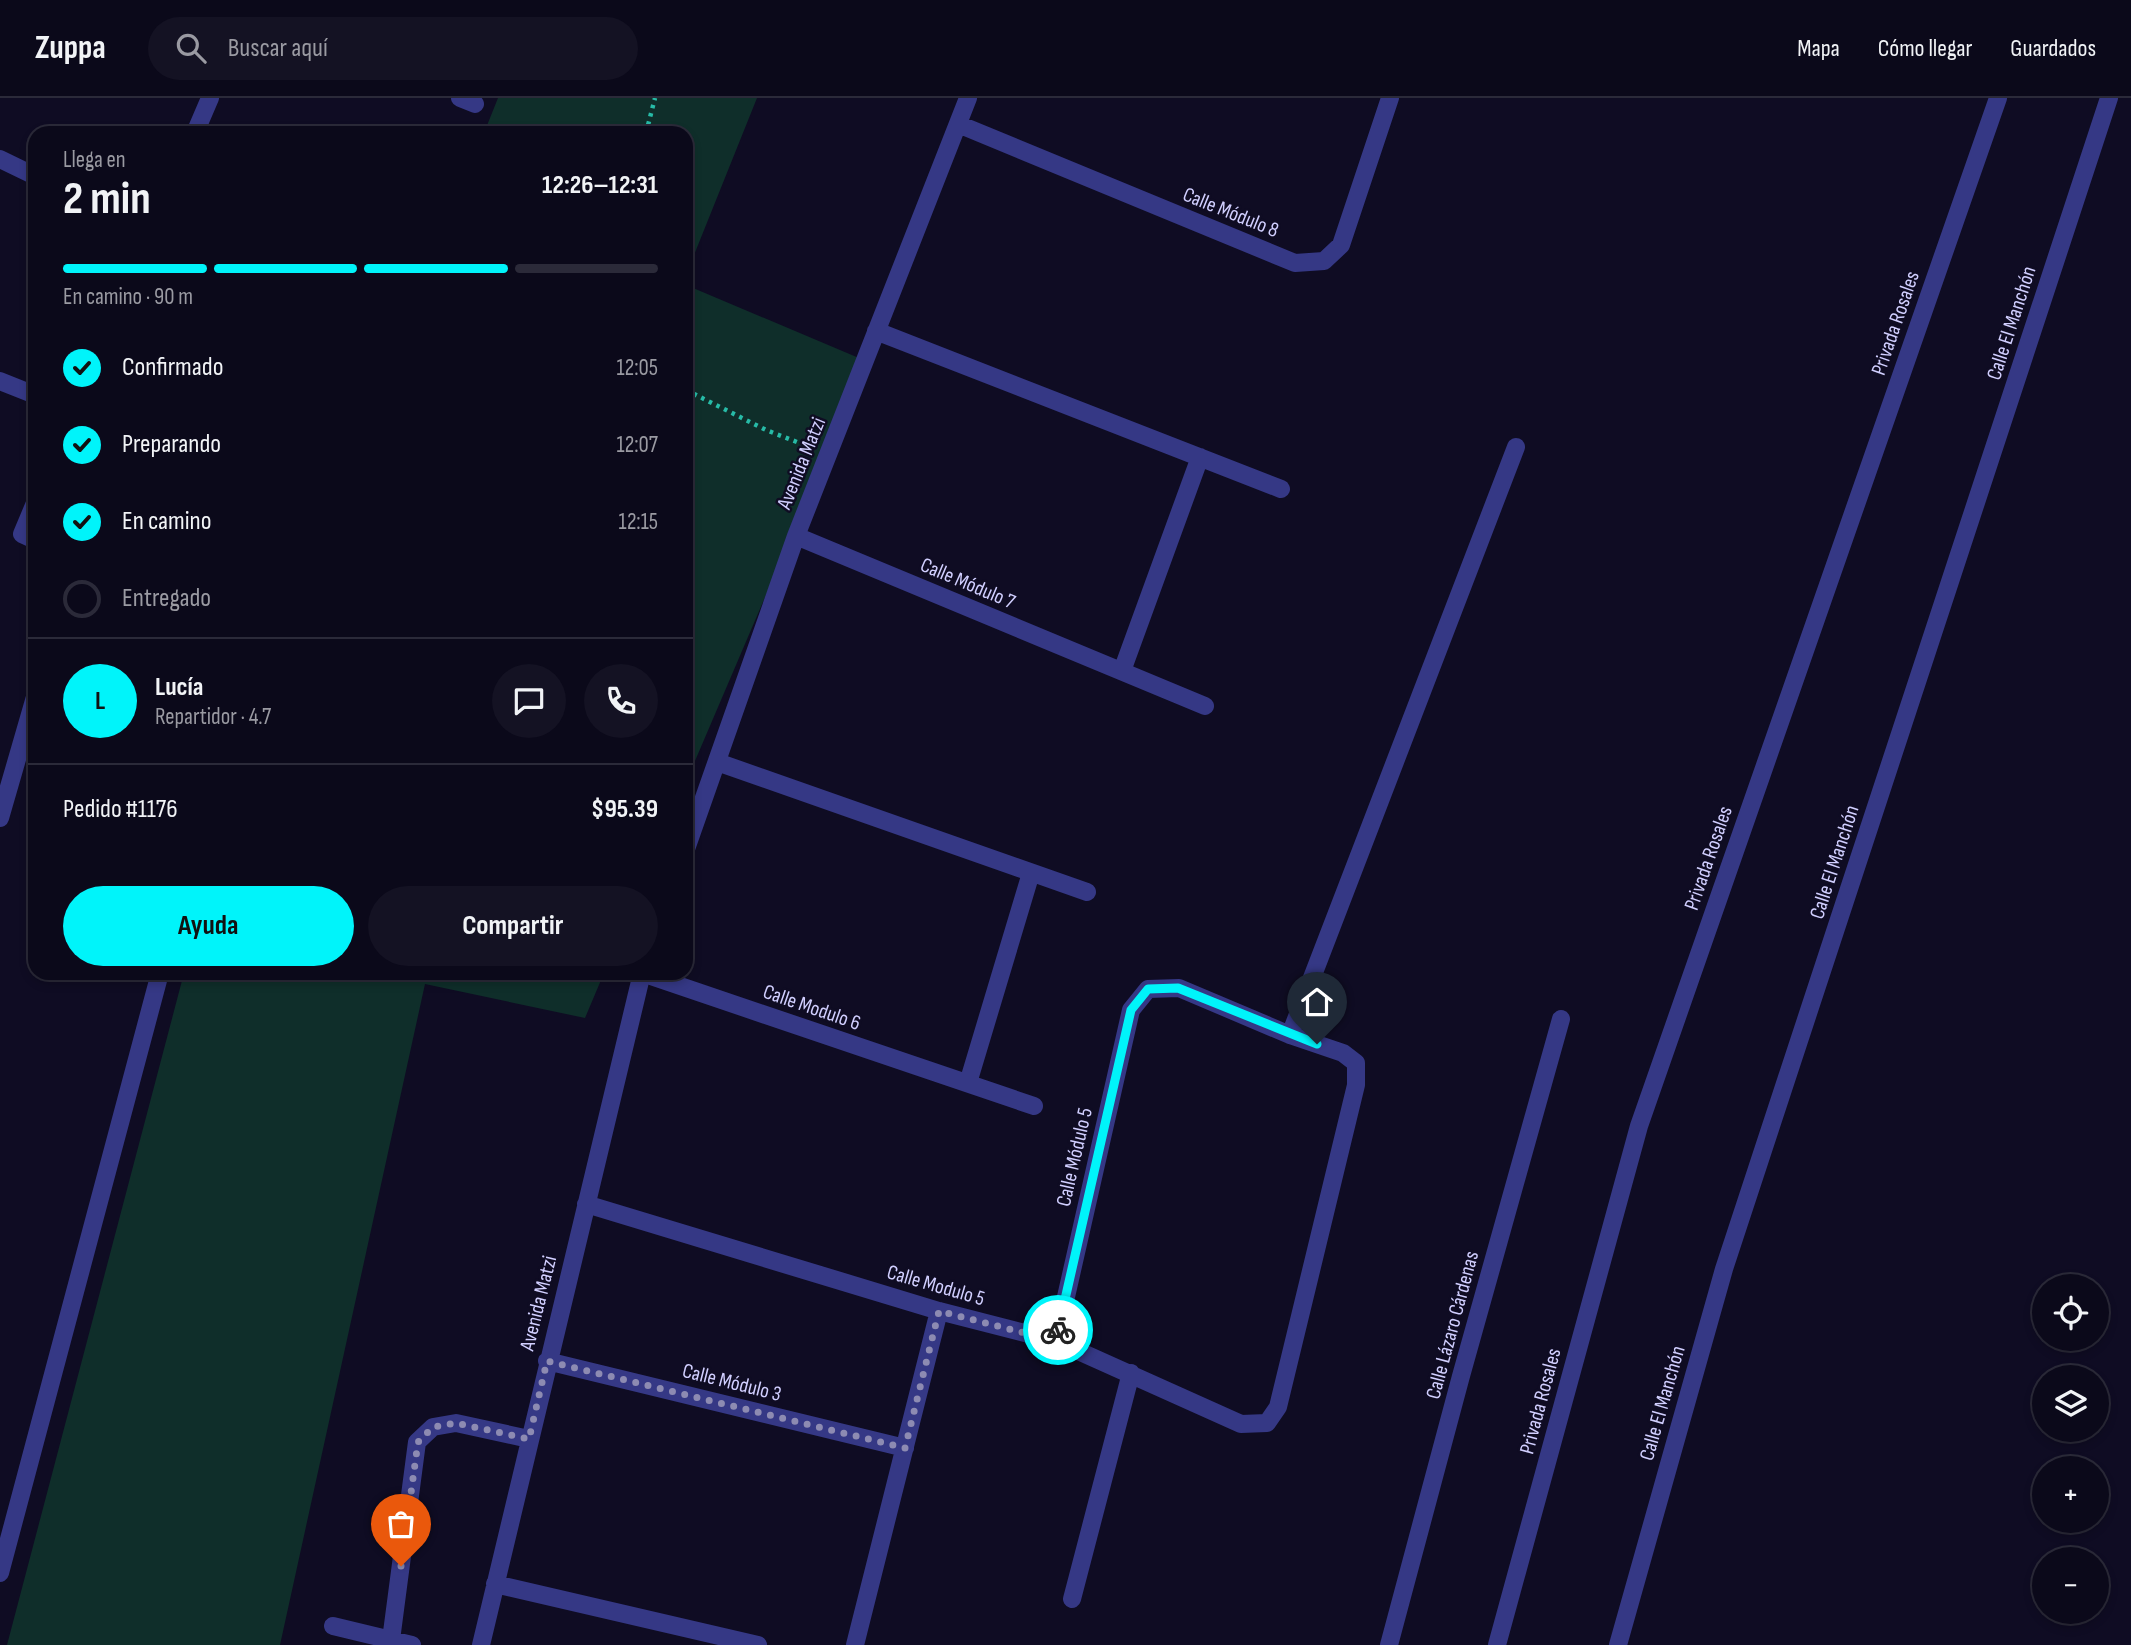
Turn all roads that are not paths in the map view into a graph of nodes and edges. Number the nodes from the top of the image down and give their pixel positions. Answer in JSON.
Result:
{"nodes":[{"id":1,"x":210,"y":98,"type":"edge"},
{"id":2,"x":968,"y":98,"type":"edge"},
{"id":3,"x":1390,"y":98,"type":"edge"},
{"id":4,"x":1998,"y":98,"type":"edge"},
{"id":5,"x":2109,"y":98,"type":"edge"},
{"id":6,"x":958,"y":124,"type":"junction"},
{"id":7,"x":198,"y":126,"type":"edge"},
{"id":8,"x":0,"y":159,"type":"edge"},
{"id":9,"x":28,"y":173,"type":"edge"},
{"id":10,"x":876,"y":331,"type":"junction"},
{"id":11,"x":0,"y":381,"type":"edge"},
{"id":12,"x":28,"y":392,"type":"edge"},
{"id":13,"x":1516,"y":447,"type":"dead end"},
{"id":14,"x":1200,"y":457,"type":"junction"},
{"id":15,"x":1281,"y":489,"type":"dead end"},
{"id":16,"x":796,"y":536,"type":"junction"},
{"id":17,"x":1122,"y":671,"type":"junction"},
{"id":18,"x":1205,"y":706,"type":"dead end"},
{"id":19,"x":28,"y":721,"type":"edge"},
{"id":20,"x":717,"y":762,"type":"junction"},
{"id":21,"x":0,"y":818,"type":"edge"},
{"id":22,"x":693,"y":829,"type":"edge"},
{"id":23,"x":1031,"y":873,"type":"junction"},
{"id":24,"x":1087,"y":892,"type":"dead end"},
{"id":25,"x":158,"y":980,"type":"edge"},
{"id":26,"x":640,"y":980,"type":"edge"},
{"id":27,"x":663,"y":980,"type":"edge"},
{"id":28,"x":1561,"y":1018,"type":"dead end"},
{"id":29,"x":1290,"y":1035,"type":"junction"},
{"id":30,"x":968,"y":1083,"type":"junction"},
{"id":31,"x":1034,"y":1106,"type":"dead end"},
{"id":32,"x":586,"y":1204,"type":"junction"},
{"id":33,"x":939,"y":1311,"type":"junction"},
{"id":34,"x":1056,"y":1341,"type":"junction"},
{"id":35,"x":547,"y":1361,"type":"junction"},
{"id":36,"x":1130,"y":1373,"type":"junction"},
{"id":37,"x":529,"y":1439,"type":"junction"},
{"id":38,"x":905,"y":1448,"type":"junction"},
{"id":39,"x":0,"y":1573,"type":"edge"},
{"id":40,"x":495,"y":1584,"type":"junction"},
{"id":41,"x":1072,"y":1600,"type":"dead end"},
{"id":42,"x":333,"y":1626,"type":"dead end"},
{"id":43,"x":391,"y":1640,"type":"junction"},
{"id":44,"x":412,"y":1645,"type":"edge"},
{"id":45,"x":481,"y":1645,"type":"edge"},
{"id":46,"x":758,"y":1645,"type":"edge"},
{"id":47,"x":855,"y":1645,"type":"edge"},
{"id":48,"x":1389,"y":1645,"type":"edge"},
{"id":49,"x":1497,"y":1645,"type":"edge"},
{"id":50,"x":1618,"y":1645,"type":"edge"}],
"edges":[{"from":1,"to":7,"type":"street"},
{"from":2,"to":6,"type":"street","name":"Avenida Matzi"},
{"from":3,"to":6,"type":"street","name":"Calle Módulo 8"},
{"from":4,"to":49,"type":"street","name":"Privada Rosales"},
{"from":5,"to":50,"type":"street","name":"Calle El Manchón"},
{"from":6,"to":10,"type":"street","name":"Avenida Matzi"},
{"from":8,"to":9,"type":"street"},
{"from":10,"to":14,"type":"street"},
{"from":10,"to":16,"type":"street","name":"Avenida Matzi"},
{"from":11,"to":12,"type":"street"},
{"from":13,"to":29,"type":"street"},
{"from":14,"to":15,"type":"street"},
{"from":14,"to":17,"type":"street"},
{"from":16,"to":17,"type":"street","name":"Calle Módulo 7"},
{"from":16,"to":20,"type":"street","name":"Avenida Matzi"},
{"from":17,"to":18,"type":"street","name":"Calle Módulo 7"},
{"from":19,"to":21,"type":"street"},
{"from":20,"to":22,"type":"street","name":"Avenida Matzi"},
{"from":20,"to":23,"type":"street"},
{"from":23,"to":24,"type":"street"},
{"from":23,"to":30,"type":"street"},
{"from":25,"to":39,"type":"street"},
{"from":26,"to":32,"type":"street","name":"Avenida Matzi"},
{"from":27,"to":30,"type":"street","name":"Calle Modulo 6"},
{"from":28,"to":48,"type":"street","name":"Calle Lázaro Cárdenas"},
{"from":29,"to":34,"type":"street","name":"Calle Módulo 5"},
{"from":29,"to":36,"type":"street","name":"Calle Modulo 5"},
{"from":30,"to":31,"type":"street","name":"Calle Modulo 6"},
{"from":32,"to":33,"type":"street","name":"Calle Modulo 5"},
{"from":32,"to":35,"type":"street","name":"Avenida Matzi"},
{"from":33,"to":34,"type":"street","name":"Calle Modulo 5"},
{"from":33,"to":38,"type":"street"},
{"from":34,"to":36,"type":"street","name":"Calle Modulo 5"},
{"from":35,"to":37,"type":"street","name":"Avenida Matzi"},
{"from":35,"to":38,"type":"street","name":"Calle Módulo 3"},
{"from":36,"to":41,"type":"street"},
{"from":37,"to":40,"type":"street","name":"Avenida Matzi"},
{"from":37,"to":43,"type":"street"},
{"from":38,"to":47,"type":"street"},
{"from":40,"to":45,"type":"street","name":"Avenida Matzi"},
{"from":40,"to":46,"type":"street"},
{"from":42,"to":43,"type":"street"},
{"from":43,"to":44,"type":"street"}]}
